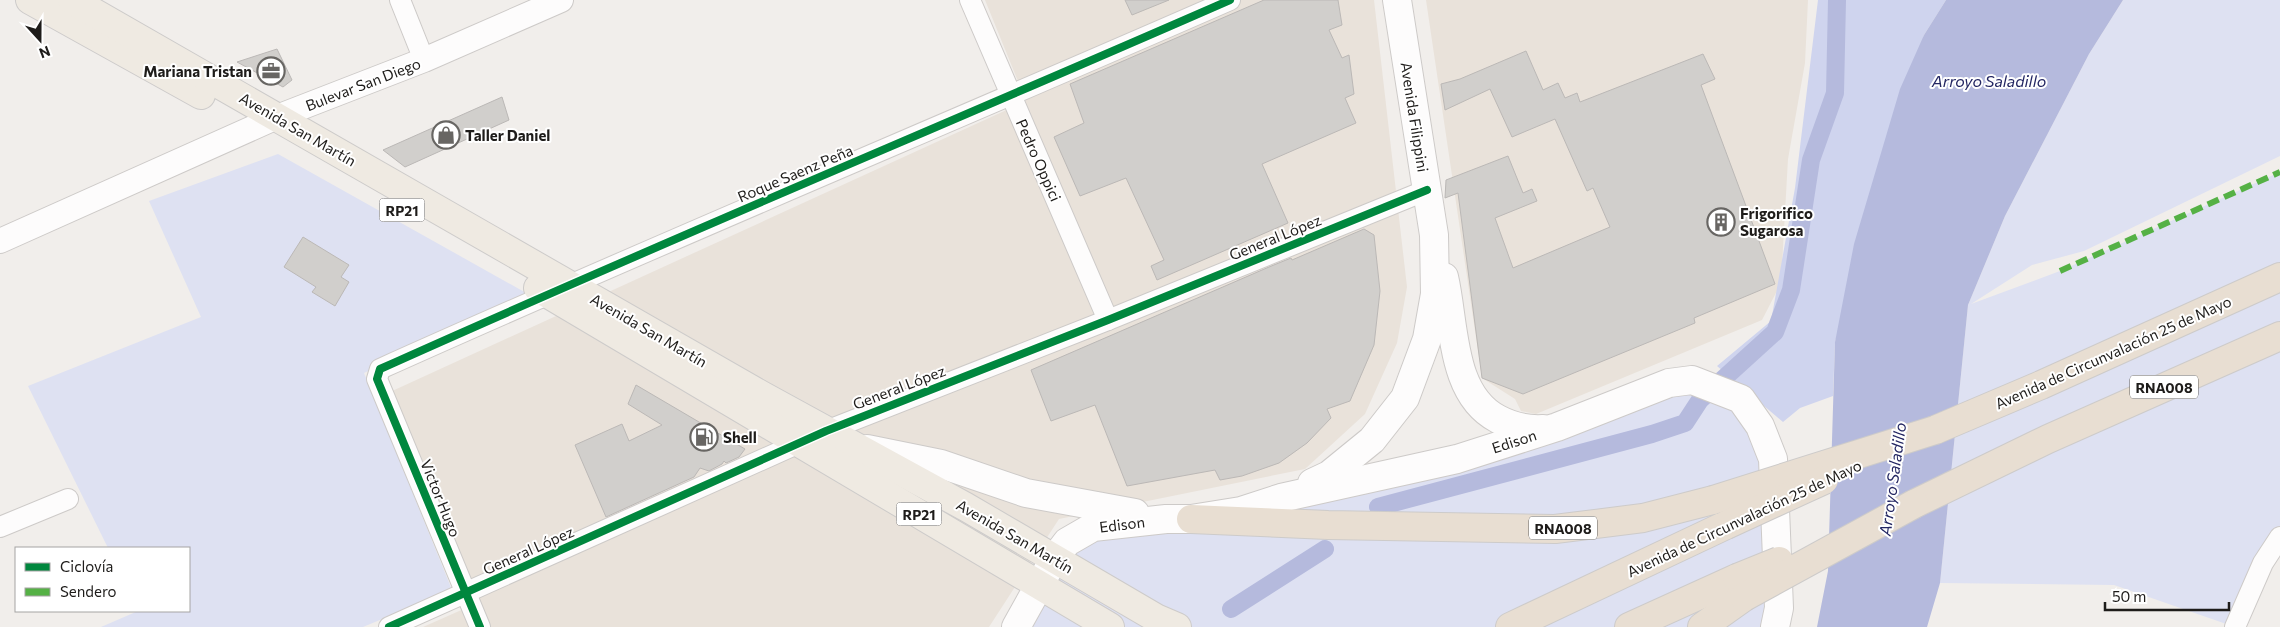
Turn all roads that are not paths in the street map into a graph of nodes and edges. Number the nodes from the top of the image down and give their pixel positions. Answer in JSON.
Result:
{"nodes":[{"id":1,"x":30,"y":0,"type":"edge"},
{"id":2,"x":72,"y":0,"type":"edge"},
{"id":3,"x":400,"y":0,"type":"edge"},
{"id":4,"x":561,"y":0,"type":"edge"},
{"id":5,"x":970,"y":0,"type":"edge"},
{"id":6,"x":1230,"y":0,"type":"edge"},
{"id":7,"x":1397,"y":0,"type":"edge"},
{"id":8,"x":424,"y":60,"type":"junction"},
{"id":9,"x":1011,"y":96,"type":"junction"},
{"id":10,"x":267,"y":122,"type":"junction"},
{"id":11,"x":1427,"y":190,"type":"junction"},
{"id":12,"x":1434,"y":235,"type":"junction"},
{"id":13,"x":0,"y":241,"type":"edge"},
{"id":14,"x":2280,"y":278,"type":"edge"},
{"id":15,"x":559,"y":289,"type":"junction"},
{"id":16,"x":1108,"y":320,"type":"junction"},
{"id":17,"x":2280,"y":336,"type":"edge"},
{"id":18,"x":377,"y":379,"type":"joint"},
{"id":19,"x":1558,"y":427,"type":"junction"},
{"id":20,"x":826,"y":430,"type":"junction"},
{"id":21,"x":1935,"y":430,"type":"junction"},
{"id":22,"x":800,"y":443,"type":"junction"},
{"id":23,"x":860,"y":448,"type":"junction"},
{"id":24,"x":1281,"y":498,"type":"junction"},
{"id":25,"x":68,"y":499,"type":"dead end"},
{"id":26,"x":1179,"y":519,"type":"junction"},
{"id":27,"x":0,"y":527,"type":"edge"},
{"id":28,"x":2280,"y":537,"type":"edge"},
{"id":29,"x":1054,"y":558,"type":"junction"},
{"id":30,"x":1037,"y":584,"type":"junction"},
{"id":31,"x":1740,"y":588,"type":"junction"},
{"id":32,"x":465,"y":593,"type":"junction"},
{"id":33,"x":389,"y":627,"type":"edge"},
{"id":34,"x":480,"y":627,"type":"edge"},
{"id":35,"x":1016,"y":627,"type":"edge"},
{"id":36,"x":1110,"y":627,"type":"edge"},
{"id":37,"x":1177,"y":627,"type":"edge"},
{"id":38,"x":1510,"y":627,"type":"edge"},
{"id":39,"x":1630,"y":627,"type":"edge"},
{"id":40,"x":1702,"y":627,"type":"edge"},
{"id":41,"x":1775,"y":627,"type":"edge"},
{"id":42,"x":2235,"y":627,"type":"edge"}],
"edges":[{"from":1,"to":10,"type":"main road","name":"Avenida San Martín","number":"RP21"},
{"from":2,"to":10,"type":"main road","name":"Avenida San Martín","number":"RP21"},
{"from":3,"to":8,"type":"street"},
{"from":4,"to":8,"type":"street","name":"Bulevar San Diego"},
{"from":5,"to":9,"type":"street","name":"Pedro Oppici"},
{"from":6,"to":9,"type":"street","name":"Roque Saenz Peña"},
{"from":7,"to":11,"type":"main road","name":"Avenida Filippini"},
{"from":8,"to":10,"type":"street","name":"Bulevar San Diego"},
{"from":9,"to":15,"type":"street","name":"Roque Saenz Peña"},
{"from":9,"to":16,"type":"street","name":"Pedro Oppici"},
{"from":10,"to":13,"type":"street","name":"Bulevar San Diego"},
{"from":10,"to":15,"type":"main road","name":"Avenida San Martín","number":"RP21"},
{"from":11,"to":12,"type":"main road","name":"Avenida Filippini"},
{"from":11,"to":16,"type":"street","name":"General López"},
{"from":12,"to":19,"type":"main road"},
{"from":12,"to":24,"type":"main road","name":"Avenida Filippini"},
{"from":14,"to":21,"type":"highway","name":"Avenida de Circunvalación 25 de Mayo","number":"RNA008"},
{"from":15,"to":18,"type":"street","name":"Roque Saenz Peña"},
{"from":15,"to":20,"type":"main road","name":"Avenida San Martín","number":"RP21"},
{"from":15,"to":22,"type":"main road","name":"Avenida San Martín","number":"RP21"},
{"from":16,"to":20,"type":"street","name":"General López"},
{"from":17,"to":31,"type":"highway","number":"RNA008","bridge":true},
{"from":18,"to":32,"type":"street","name":"Victor Hugo"},
{"from":19,"to":24,"type":"main road","name":"Edison"},
{"from":19,"to":41,"type":"main road","name":"Edison"},
{"from":20,"to":22,"type":"street","name":"General López"},
{"from":20,"to":23,"type":"main road","name":"Avenida San Martín","number":"RP21"},
{"from":21,"to":26,"type":"highway","number":"RNA008","bridge":true},
{"from":21,"to":38,"type":"highway","name":"Avenida de Circunvalación 25 de Mayo","number":"RNA008","bridge":true},
{"from":22,"to":30,"type":"main road","name":"Avenida San Martín","number":"RP21"},
{"from":22,"to":32,"type":"street","name":"General López"},
{"from":23,"to":26,"type":"main road"},
{"from":23,"to":29,"type":"main road","name":"Avenida San Martín","number":"RP21"},
{"from":24,"to":26,"type":"main road","name":"Edison"},
{"from":25,"to":27,"type":"street"},
{"from":26,"to":29,"type":"main road","name":"Edison"},
{"from":28,"to":42,"type":"street"},
{"from":29,"to":30,"type":"main road","name":"Edison"},
{"from":29,"to":37,"type":"main road","name":"Avenida San Martín","number":"RP21"},
{"from":30,"to":35,"type":"main road","name":"Edison"},
{"from":30,"to":36,"type":"main road","name":"Avenida San Martín","number":"RP21"},
{"from":31,"to":39,"type":"highway"},
{"from":31,"to":40,"type":"highway"},
{"from":32,"to":33,"type":"street","name":"General López"},
{"from":32,"to":34,"type":"street","name":"Victor Hugo"}]}
